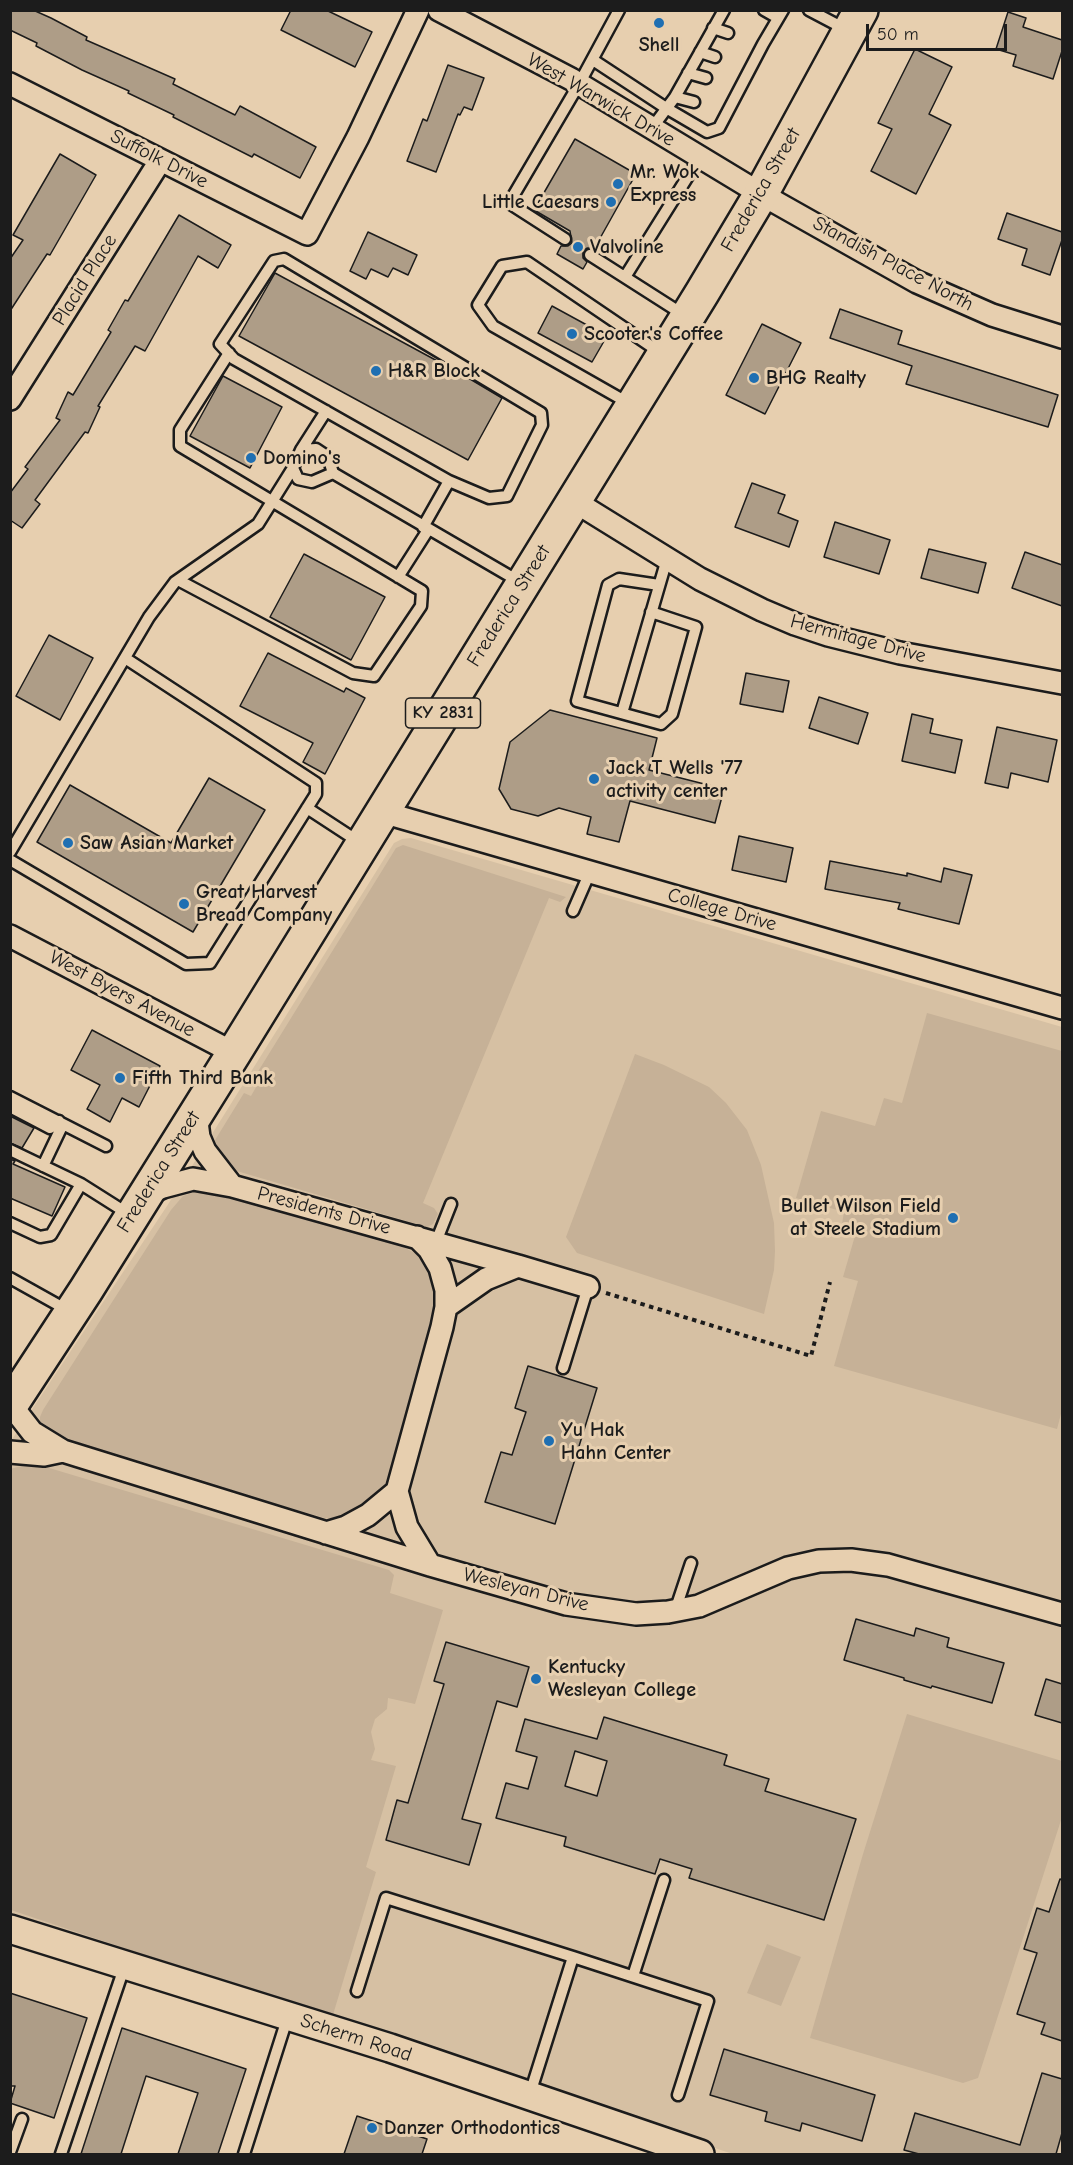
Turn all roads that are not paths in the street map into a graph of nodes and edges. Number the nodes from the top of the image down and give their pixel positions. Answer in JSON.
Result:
{"nodes":[{"id":1,"x":418,"y":10,"type":"edge"},
{"id":2,"x":439,"y":10,"type":"edge"},
{"id":3,"x":619,"y":10,"type":"edge"},
{"id":4,"x":724,"y":10,"type":"edge"},
{"id":5,"x":764,"y":10,"type":"edge"},
{"id":6,"x":809,"y":10,"type":"edge"},
{"id":7,"x":781,"y":14,"type":"edge"},
{"id":8,"x":855,"y":21,"type":"edge"},
{"id":9,"x":713,"y":28,"type":"junction"},
{"id":10,"x":728,"y":33,"type":"dead end"},
{"id":11,"x":700,"y":52,"type":"junction"},
{"id":12,"x":715,"y":57,"type":"dead end"},
{"id":13,"x":593,"y":60,"type":"junction"},
{"id":14,"x":688,"y":73,"type":"junction"},
{"id":15,"x":705,"y":78,"type":"dead end"},
{"id":16,"x":10,"y":84,"type":"edge"},
{"id":17,"x":579,"y":84,"type":"junction"},
{"id":18,"x":675,"y":98,"type":"junction"},
{"id":19,"x":694,"y":102,"type":"dead end"},
{"id":20,"x":666,"y":108,"type":"junction"},
{"id":21,"x":652,"y":128,"type":"junction"},
{"id":22,"x":700,"y":157,"type":"junction"},
{"id":23,"x":160,"y":160,"type":"junction"},
{"id":24,"x":761,"y":194,"type":"junction"},
{"id":25,"x":565,"y":239,"type":"dead end"},
{"id":26,"x":590,"y":255,"type":"dead end"},
{"id":27,"x":625,"y":278,"type":"junction"},
{"id":28,"x":687,"y":317,"type":"junction"},
{"id":29,"x":1062,"y":337,"type":"edge"},
{"id":30,"x":229,"y":353,"type":"junction"},
{"id":31,"x":664,"y":354,"type":"junction"},
{"id":32,"x":10,"y":399,"type":"edge"},
{"id":33,"x":633,"y":406,"type":"junction"},
{"id":34,"x":326,"y":411,"type":"junction"},
{"id":35,"x":301,"y":450,"type":"junction"},
{"id":36,"x":293,"y":468,"type":"junction"},
{"id":37,"x":333,"y":473,"type":"junction"},
{"id":38,"x":449,"y":481,"type":"junction"},
{"id":39,"x":574,"y":501,"type":"junction"},
{"id":40,"x":272,"y":503,"type":"junction"},
{"id":41,"x":425,"y":528,"type":"junction"},
{"id":42,"x":666,"y":559,"type":"junction"},
{"id":43,"x":398,"y":577,"type":"junction"},
{"id":44,"x":178,"y":580,"type":"junction"},
{"id":45,"x":522,"y":584,"type":"junction"},
{"id":46,"x":659,"y":585,"type":"junction"},
{"id":47,"x":651,"y":612,"type":"junction"},
{"id":48,"x":125,"y":658,"type":"junction"},
{"id":49,"x":1062,"y":683,"type":"edge"},
{"id":50,"x":622,"y":713,"type":"junction"},
{"id":51,"x":308,"y":808,"type":"junction"},
{"id":52,"x":382,"y":812,"type":"junction"},
{"id":53,"x":362,"y":844,"type":"junction"},
{"id":54,"x":10,"y":852,"type":"edge"},
{"id":55,"x":10,"y":860,"type":"edge"},
{"id":56,"x":590,"y":872,"type":"junction"},
{"id":57,"x":573,"y":911,"type":"dead end"},
{"id":58,"x":10,"y":936,"type":"edge"},
{"id":59,"x":1062,"y":1008,"type":"edge"},
{"id":60,"x":234,"y":1053,"type":"junction"},
{"id":61,"x":10,"y":1097,"type":"edge"},
{"id":62,"x":10,"y":1107,"type":"edge"},
{"id":63,"x":196,"y":1114,"type":"junction"},
{"id":64,"x":61,"y":1123,"type":"junction"},
{"id":65,"x":106,"y":1146,"type":"dead end"},
{"id":66,"x":10,"y":1150,"type":"edge"},
{"id":67,"x":43,"y":1166,"type":"junction"},
{"id":68,"x":81,"y":1184,"type":"junction"},
{"id":69,"x":232,"y":1186,"type":"junction"},
{"id":70,"x":452,"y":1204,"type":"dead end"},
{"id":71,"x":139,"y":1205,"type":"junction"},
{"id":72,"x":10,"y":1223,"type":"edge"},
{"id":73,"x":427,"y":1240,"type":"junction"},
{"id":74,"x":518,"y":1266,"type":"junction"},
{"id":75,"x":10,"y":1278,"type":"edge"},
{"id":76,"x":588,"y":1287,"type":"joint"},
{"id":77,"x":446,"y":1307,"type":"junction"},
{"id":78,"x":71,"y":1313,"type":"junction"},
{"id":79,"x":563,"y":1368,"type":"dead end"},
{"id":80,"x":11,"y":1406,"type":"edge"},
{"id":81,"x":63,"y":1450,"type":"junction"},
{"id":82,"x":10,"y":1452,"type":"edge"},
{"id":83,"x":397,"y":1491,"type":"junction"},
{"id":84,"x":326,"y":1533,"type":"junction"},
{"id":85,"x":691,"y":1563,"type":"dead end"},
{"id":86,"x":430,"y":1565,"type":"junction"},
{"id":87,"x":675,"y":1611,"type":"junction"},
{"id":88,"x":1062,"y":1614,"type":"edge"},
{"id":89,"x":664,"y":1880,"type":"dead end"},
{"id":90,"x":10,"y":1929,"type":"edge"},
{"id":91,"x":573,"y":1957,"type":"junction"},
{"id":92,"x":125,"y":1965,"type":"junction"},
{"id":93,"x":633,"y":1976,"type":"junction"},
{"id":94,"x":357,"y":1991,"type":"dead end"},
{"id":95,"x":288,"y":2016,"type":"junction"},
{"id":96,"x":533,"y":2084,"type":"dead end"},
{"id":97,"x":678,"y":2095,"type":"dead end"},
{"id":98,"x":22,"y":2119,"type":"dead end"},
{"id":99,"x":10,"y":2152,"type":"edge"},
{"id":100,"x":61,"y":2154,"type":"edge"},
{"id":101,"x":244,"y":2154,"type":"edge"},
{"id":102,"x":700,"y":2154,"type":"edge"}],
"edges":[{"from":1,"to":23,"type":"street","name":"Suffolk Drive"},
{"from":2,"to":17,"type":"street","name":"West Warwick Drive"},
{"from":3,"to":13,"type":"lane"},
{"from":4,"to":9,"type":"lane"},
{"from":5,"to":7,"type":"lane"},
{"from":6,"to":8,"type":"lane"},
{"from":7,"to":20,"type":"lane"},
{"from":8,"to":24,"type":"main road","name":"Frederica Street","number":"KY 2831"},
{"from":9,"to":10,"type":"lane"},
{"from":9,"to":11,"type":"lane"},
{"from":11,"to":12,"type":"lane"},
{"from":11,"to":14,"type":"lane"},
{"from":13,"to":17,"type":"lane"},
{"from":13,"to":20,"type":"lane"},
{"from":14,"to":15,"type":"lane"},
{"from":14,"to":18,"type":"lane"},
{"from":16,"to":23,"type":"street","name":"Suffolk Drive"},
{"from":17,"to":21,"type":"street","name":"West Warwick Drive"},
{"from":17,"to":25,"type":"lane"},
{"from":18,"to":19,"type":"lane"},
{"from":18,"to":20,"type":"lane"},
{"from":20,"to":21,"type":"lane"},
{"from":21,"to":22,"type":"street","name":"West Warwick Drive"},
{"from":22,"to":24,"type":"street","name":"West Warwick Drive"},
{"from":22,"to":27,"type":"lane"},
{"from":23,"to":32,"type":"street","name":"Placid Place"},
{"from":24,"to":28,"type":"main road","name":"Frederica Street","number":"KY 2831"},
{"from":24,"to":29,"type":"street","name":"Standish Place North"},
{"from":26,"to":27,"type":"lane"},
{"from":27,"to":28,"type":"lane"},
{"from":28,"to":31,"type":"main road","name":"Frederica Street","number":"KY 2831"},
{"from":30,"to":34,"type":"lane"},
{"from":30,"to":38,"type":"lane"},
{"from":30,"to":40,"type":"lane"},
{"from":31,"to":33,"type":"main road","name":"Frederica Street","number":"KY 2831"},
{"from":31,"to":33,"type":"lane"},
{"from":33,"to":39,"type":"main road","name":"Frederica Street","number":"KY 2831"},
{"from":34,"to":35,"type":"lane"},
{"from":34,"to":38,"type":"lane"},
{"from":35,"to":36,"type":"lane"},
{"from":35,"to":37,"type":"lane"},
{"from":36,"to":37,"type":"lane"},
{"from":36,"to":40,"type":"lane"},
{"from":37,"to":41,"type":"lane"},
{"from":38,"to":41,"type":"lane"},
{"from":39,"to":42,"type":"street","name":"Hermitage Drive"},
{"from":39,"to":45,"type":"main road","name":"Frederica Street","number":"KY 2831"},
{"from":40,"to":43,"type":"lane"},
{"from":40,"to":44,"type":"lane"},
{"from":41,"to":43,"type":"lane"},
{"from":41,"to":45,"type":"lane"},
{"from":42,"to":46,"type":"lane"},
{"from":42,"to":49,"type":"street","name":"Hermitage Drive"},
{"from":43,"to":44,"type":"lane"},
{"from":44,"to":48,"type":"lane"},
{"from":45,"to":52,"type":"main road","name":"Frederica Street","number":"KY 2831"},
{"from":46,"to":47,"type":"lane"},
{"from":46,"to":50,"type":"lane"},
{"from":47,"to":50,"type":"lane"},
{"from":47,"to":50,"type":"lane"},
{"from":48,"to":51,"type":"lane"},
{"from":48,"to":54,"type":"lane"},
{"from":51,"to":53,"type":"lane"},
{"from":51,"to":55,"type":"lane"},
{"from":52,"to":53,"type":"main road","name":"Frederica Street","number":"KY 2831"},
{"from":52,"to":56,"type":"street","name":"College Drive"},
{"from":53,"to":60,"type":"main road","name":"Frederica Street","number":"KY 2831"},
{"from":56,"to":57,"type":"lane"},
{"from":56,"to":59,"type":"street","name":"College Drive"},
{"from":58,"to":60,"type":"street","name":"West Byers Avenue"},
{"from":60,"to":63,"type":"main road","name":"Frederica Street","number":"KY 2831"},
{"from":61,"to":64,"type":"lane"},
{"from":62,"to":64,"type":"lane"},
{"from":63,"to":69,"type":"street","name":"Presidents Drive"},
{"from":63,"to":71,"type":"main road","name":"Frederica Street","number":"KY 2831"},
{"from":64,"to":65,"type":"lane"},
{"from":64,"to":67,"type":"lane"},
{"from":66,"to":67,"type":"lane"},
{"from":67,"to":68,"type":"lane"},
{"from":68,"to":71,"type":"lane"},
{"from":68,"to":72,"type":"lane"},
{"from":69,"to":71,"type":"street","name":"Presidents Drive"},
{"from":69,"to":73,"type":"street","name":"Presidents Drive"},
{"from":70,"to":73,"type":"lane"},
{"from":71,"to":78,"type":"main road","name":"Frederica Street","number":"KY 2831"},
{"from":73,"to":74,"type":"street","name":"Presidents Drive"},
{"from":73,"to":77,"type":"street","name":"Presidents Drive"},
{"from":74,"to":76,"type":"street","name":"Presidents Drive"},
{"from":74,"to":77,"type":"street"},
{"from":75,"to":78,"type":"lane"},
{"from":76,"to":79,"type":"lane"},
{"from":77,"to":83,"type":"street","name":"Presidents Drive"},
{"from":78,"to":80,"type":"main road","name":"Frederica Street","number":"KY 2831"},
{"from":80,"to":81,"type":"street","name":"Wesleyan Drive"},
{"from":81,"to":82,"type":"street","name":"Wesleyan Drive"},
{"from":81,"to":84,"type":"street","name":"Wesleyan Drive"},
{"from":83,"to":84,"type":"street"},
{"from":83,"to":86,"type":"street"},
{"from":84,"to":86,"type":"street","name":"Wesleyan Drive"},
{"from":85,"to":87,"type":"lane"},
{"from":86,"to":87,"type":"street","name":"Wesleyan Drive"},
{"from":87,"to":88,"type":"street","name":"Wesleyan Drive"},
{"from":89,"to":93,"type":"lane"},
{"from":90,"to":92,"type":"street","name":"Scherm Road"},
{"from":91,"to":93,"type":"lane"},
{"from":91,"to":94,"type":"lane"},
{"from":91,"to":96,"type":"lane"},
{"from":92,"to":95,"type":"street","name":"Scherm Road"},
{"from":92,"to":100,"type":"lane"},
{"from":93,"to":97,"type":"lane"},
{"from":95,"to":101,"type":"lane"},
{"from":95,"to":102,"type":"street","name":"Scherm Road"},
{"from":98,"to":99,"type":"lane"}]}
